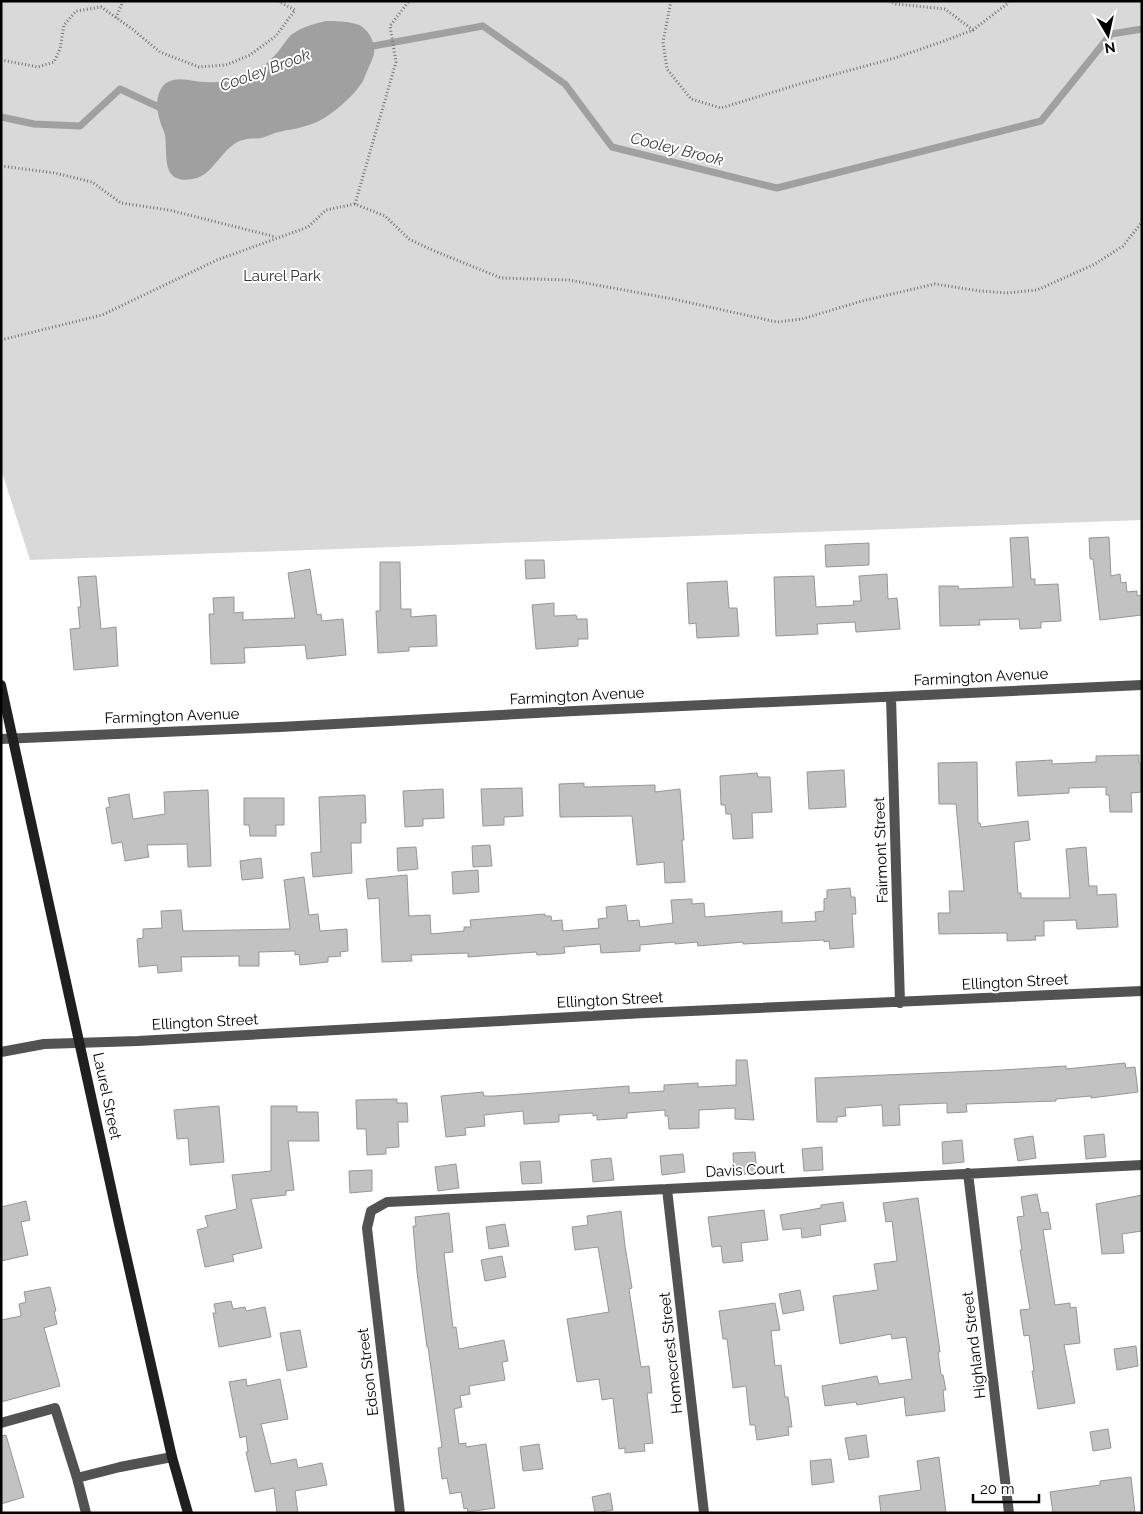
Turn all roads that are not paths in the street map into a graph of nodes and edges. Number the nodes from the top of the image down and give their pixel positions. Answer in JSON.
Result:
{"nodes":[{"id":1,"x":1,"y":685,"type":"edge"},
{"id":2,"x":1142,"y":685,"type":"edge"},
{"id":3,"x":891,"y":696,"type":"junction"},
{"id":4,"x":13,"y":738,"type":"junction"},
{"id":5,"x":1,"y":739,"type":"edge"},
{"id":6,"x":1142,"y":991,"type":"edge"},
{"id":7,"x":900,"y":1003,"type":"junction"},
{"id":8,"x":80,"y":1043,"type":"junction"},
{"id":9,"x":1,"y":1052,"type":"edge"},
{"id":10,"x":1142,"y":1165,"type":"edge"},
{"id":11,"x":968,"y":1173,"type":"junction"},
{"id":12,"x":667,"y":1189,"type":"junction"},
{"id":13,"x":366,"y":1228,"type":"joint"},
{"id":14,"x":1,"y":1423,"type":"edge"},
{"id":15,"x":172,"y":1457,"type":"junction"},
{"id":16,"x":77,"y":1478,"type":"junction"},
{"id":17,"x":86,"y":1513,"type":"edge"},
{"id":18,"x":188,"y":1513,"type":"edge"},
{"id":19,"x":400,"y":1513,"type":"edge"},
{"id":20,"x":704,"y":1513,"type":"edge"},
{"id":21,"x":1009,"y":1513,"type":"edge"}],
"edges":[{"from":1,"to":4,"type":"street","name":"Laurel Street"},
{"from":2,"to":3,"type":"street","name":"Farmington Avenue"},
{"from":3,"to":4,"type":"street","name":"Farmington Avenue"},
{"from":3,"to":7,"type":"street","name":"Fairmont Street"},
{"from":4,"to":5,"type":"street","name":"Farmington Avenue"},
{"from":4,"to":8,"type":"street","name":"Laurel Street"},
{"from":6,"to":7,"type":"street","name":"Ellington Street"},
{"from":7,"to":8,"type":"street","name":"Ellington Street"},
{"from":8,"to":9,"type":"street","name":"Ellington Street"},
{"from":8,"to":15,"type":"street","name":"Laurel Street"},
{"from":10,"to":11,"type":"street","name":"Davis Court"},
{"from":11,"to":12,"type":"street","name":"Davis Court"},
{"from":11,"to":21,"type":"street","name":"Highland Street"},
{"from":12,"to":13,"type":"street","name":"Davis Court"},
{"from":12,"to":20,"type":"street","name":"Homecrest Street"},
{"from":13,"to":19,"type":"street","name":"Edson Street"},
{"from":14,"to":16,"type":"street"},
{"from":15,"to":16,"type":"street"},
{"from":15,"to":18,"type":"street","name":"Laurel Street"},
{"from":16,"to":17,"type":"street"}]}
